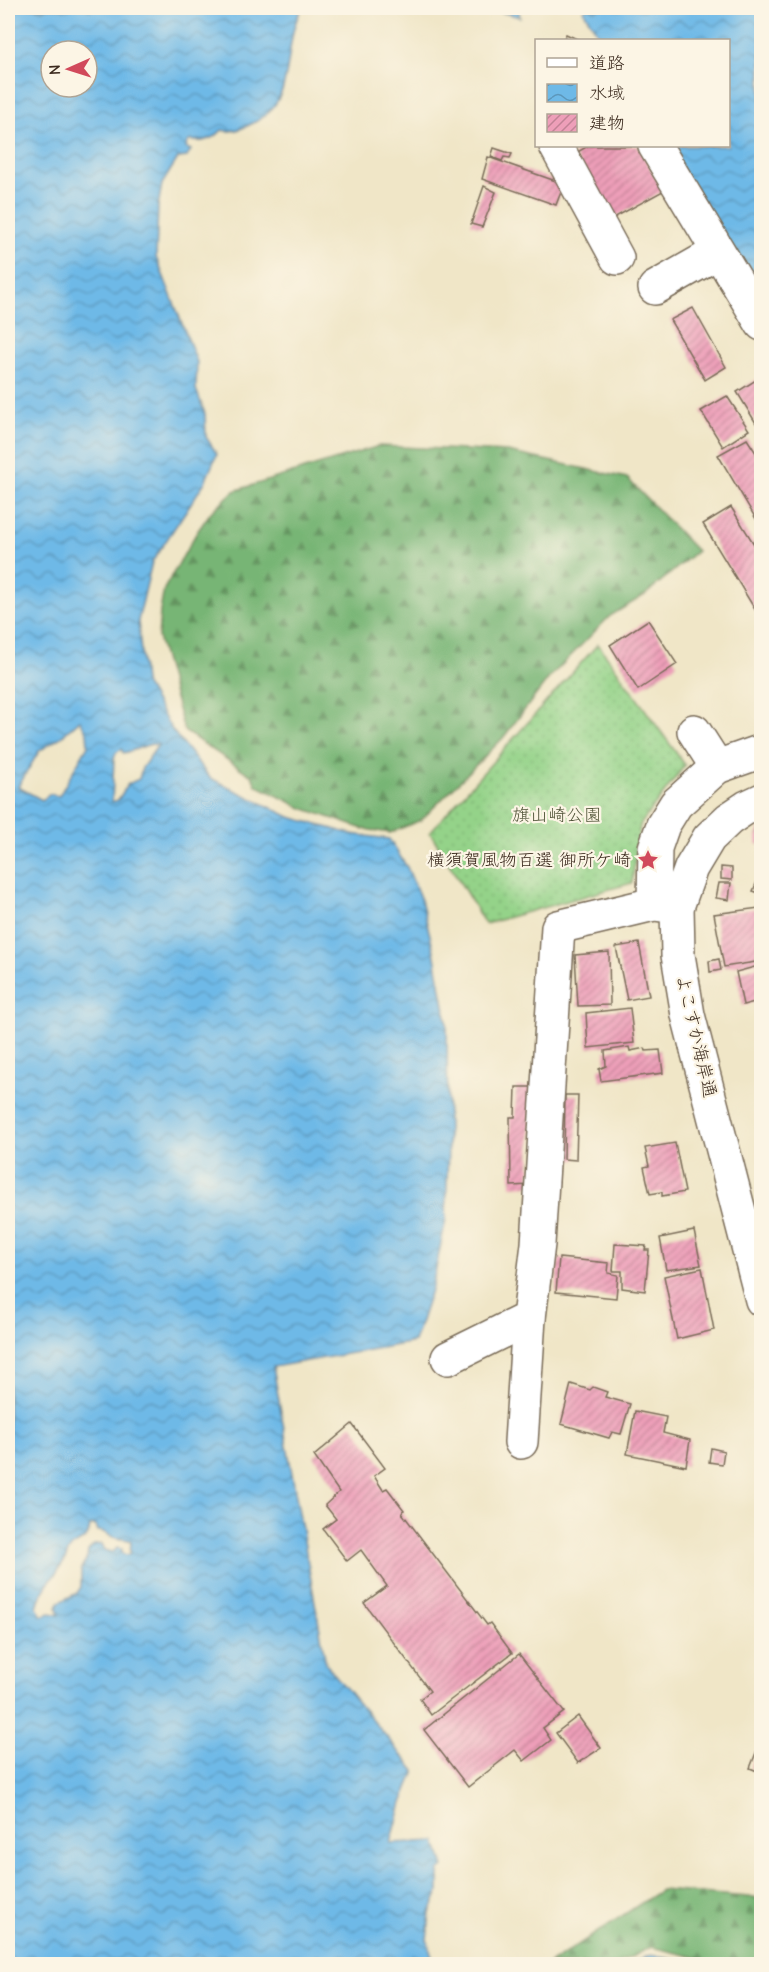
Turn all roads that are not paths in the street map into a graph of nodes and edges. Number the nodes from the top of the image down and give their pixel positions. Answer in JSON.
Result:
{"nodes":[{"id":1,"x":557,"y":147,"type":"edge"},
{"id":2,"x":656,"y":147,"type":"edge"},
{"id":3,"x":718,"y":252,"type":"junction"},
{"id":4,"x":616,"y":258,"type":"dead end"},
{"id":5,"x":655,"y":288,"type":"dead end"},
{"id":6,"x":762,"y":324,"type":"edge"},
{"id":7,"x":694,"y":731,"type":"dead end"},
{"id":8,"x":762,"y":751,"type":"edge"},
{"id":9,"x":717,"y":767,"type":"junction"},
{"id":10,"x":762,"y":800,"type":"edge"},
{"id":11,"x":665,"y":906,"type":"junction"},
{"id":12,"x":762,"y":1300,"type":"edge"},
{"id":13,"x":529,"y":1318,"type":"junction"},
{"id":14,"x":448,"y":1358,"type":"dead end"},
{"id":15,"x":521,"y":1442,"type":"dead end"}],
"edges":[{"from":1,"to":4,"type":"main road"},
{"from":2,"to":3,"type":"main road"},
{"from":3,"to":5,"type":"main road"},
{"from":3,"to":6,"type":"main road"},
{"from":7,"to":9,"type":"main road"},
{"from":8,"to":9,"type":"main road"},
{"from":9,"to":11,"type":"main road"},
{"from":10,"to":11,"type":"main road","name":"よこすか海岸通"},
{"from":11,"to":12,"type":"main road","name":"よこすか海岸通"},
{"from":11,"to":13,"type":"main road"},
{"from":13,"to":14,"type":"main road"},
{"from":13,"to":15,"type":"main road"}]}
